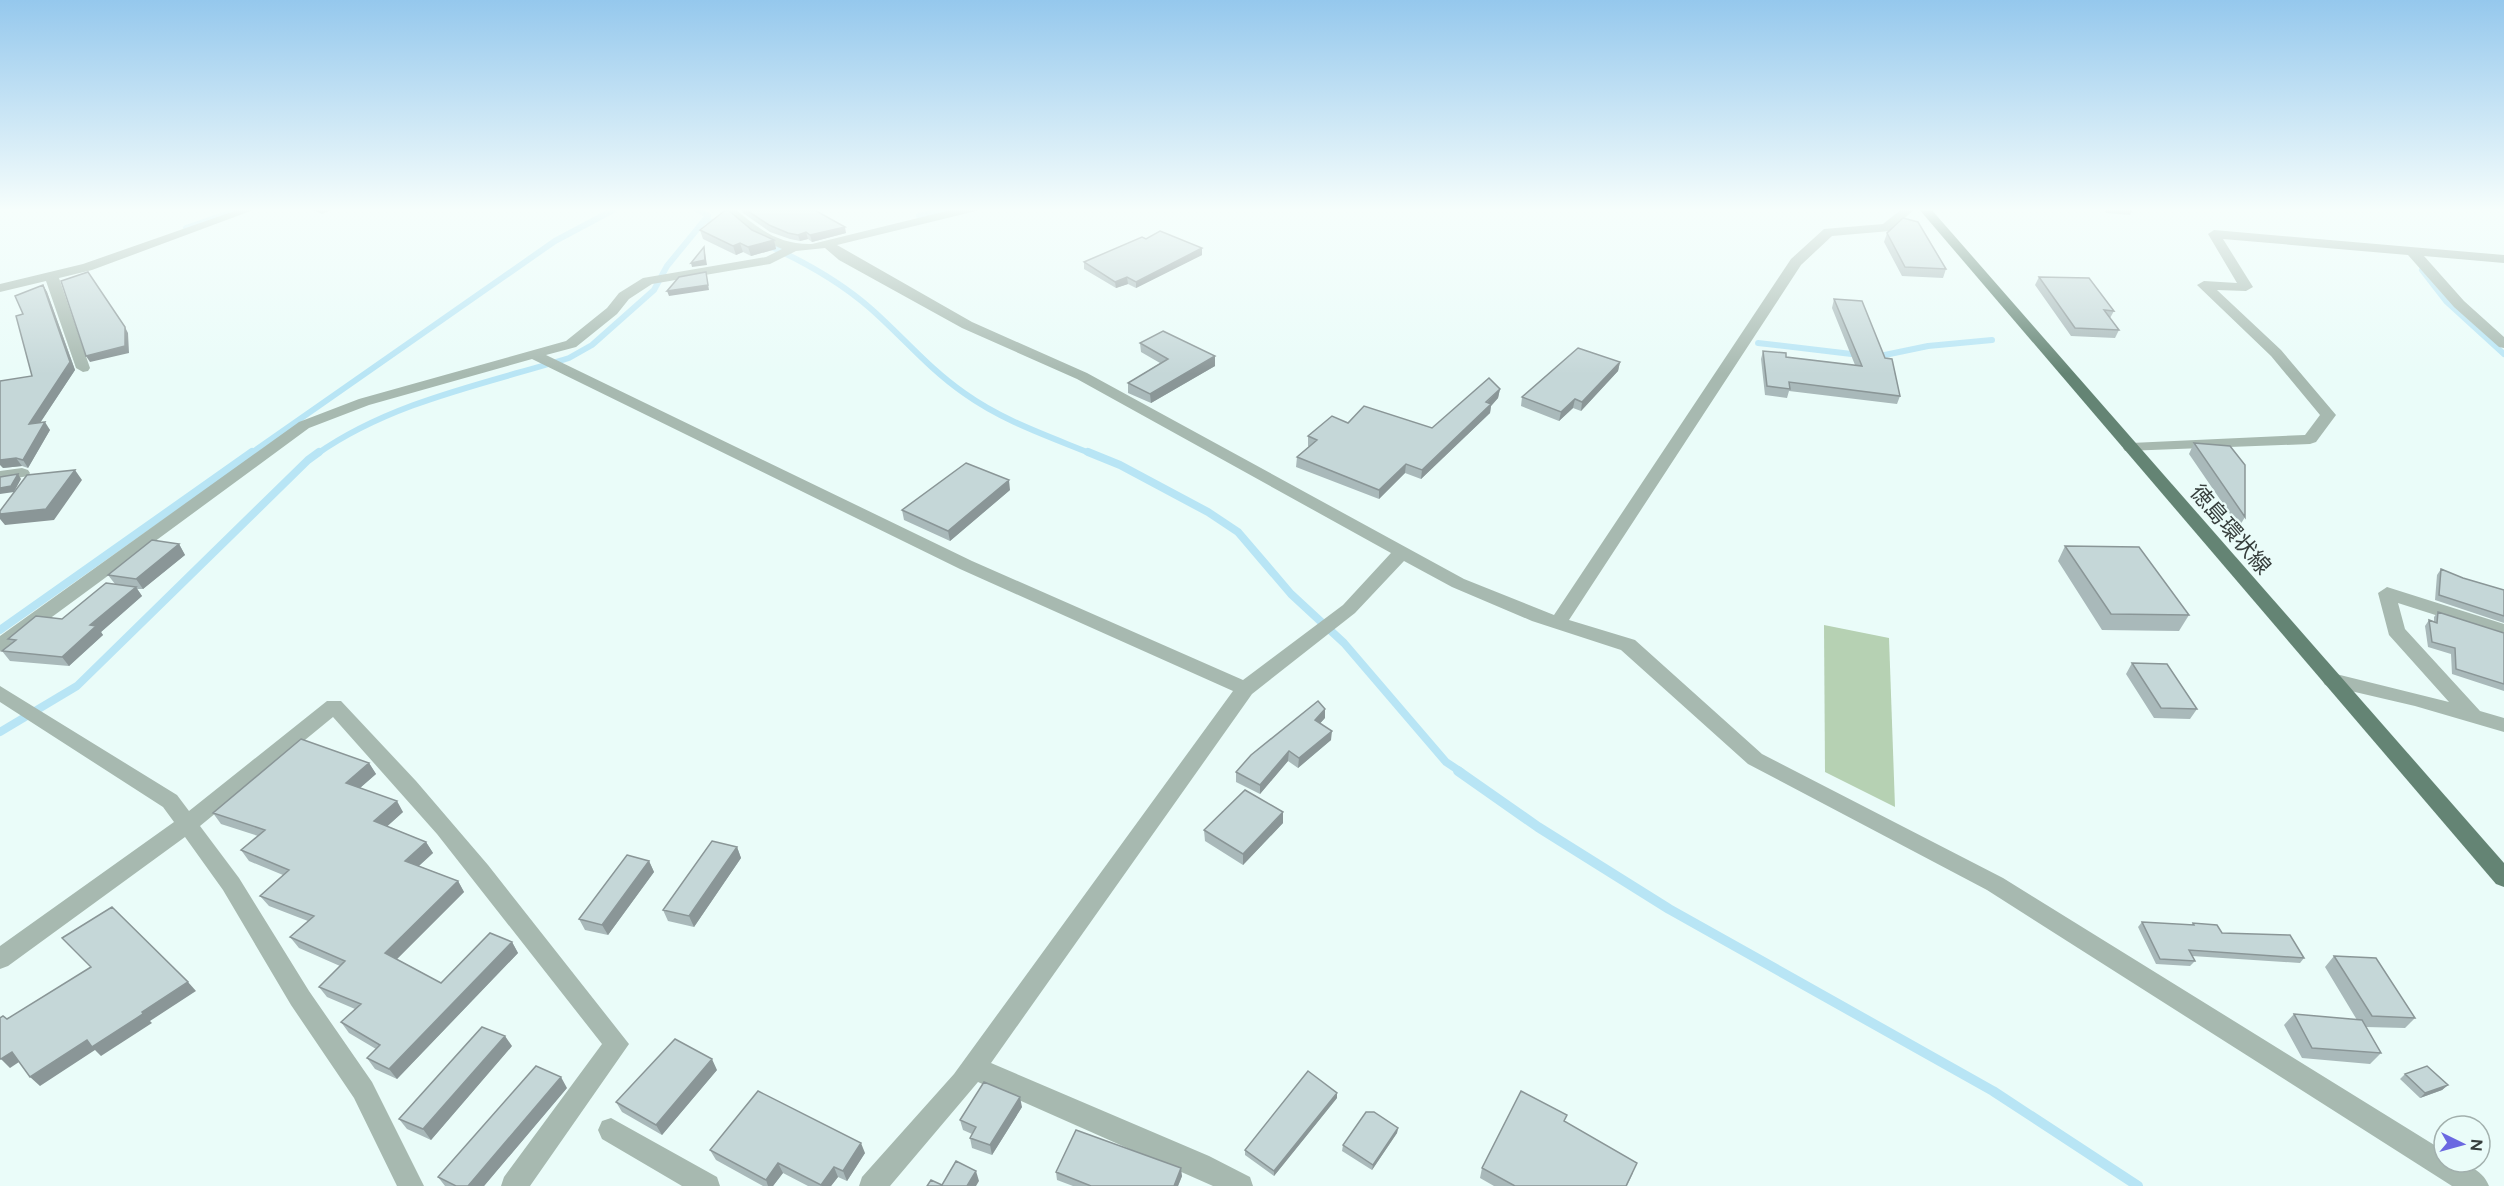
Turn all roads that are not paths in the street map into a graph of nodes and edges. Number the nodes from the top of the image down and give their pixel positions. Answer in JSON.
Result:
{"nodes":[{"id":1,"x":97,"y":263,"type":"edge"},
{"id":2,"x":730,"y":263,"type":"edge"},
{"id":3,"x":855,"y":263,"type":"edge"},
{"id":4,"x":1795,"y":263,"type":"edge"},
{"id":5,"x":1972,"y":263,"type":"edge"},
{"id":6,"x":2232,"y":263,"type":"edge"},
{"id":7,"x":2423,"y":263,"type":"edge"},
{"id":8,"x":51,"y":275,"type":"junction"},
{"id":9,"x":0,"y":288,"type":"edge"},
{"id":10,"x":2504,"y":344,"type":"edge"},
{"id":11,"x":547,"y":360,"type":"junction"},
{"id":12,"x":83,"y":368,"type":"dead end"},
{"id":13,"x":2131,"y":447,"type":"junction"},
{"id":14,"x":22,"y":473,"type":"dead end"},
{"id":15,"x":0,"y":476,"type":"edge"},
{"id":16,"x":1401,"y":554,"type":"junction"},
{"id":17,"x":1558,"y":623,"type":"junction"},
{"id":18,"x":2504,"y":631,"type":"edge"},
{"id":19,"x":0,"y":645,"type":"edge"},
{"id":20,"x":2332,"y":680,"type":"junction"},
{"id":21,"x":1245,"y":689,"type":"junction"},
{"id":22,"x":0,"y":693,"type":"edge"},
{"id":23,"x":2473,"y":716,"type":"junction"},
{"id":24,"x":2504,"y":725,"type":"edge"},
{"id":25,"x":187,"y":824,"type":"junction"},
{"id":26,"x":2504,"y":878,"type":"edge"},
{"id":27,"x":0,"y":959,"type":"edge"},
{"id":28,"x":974,"y":1068,"type":"junction"},
{"id":29,"x":611,"y":1130,"type":"dead end"},
{"id":30,"x":411,"y":1186,"type":"edge"},
{"id":31,"x":513,"y":1186,"type":"edge"},
{"id":32,"x":707,"y":1186,"type":"edge"},
{"id":33,"x":872,"y":1186,"type":"edge"},
{"id":34,"x":1240,"y":1186,"type":"edge"},
{"id":35,"x":2476,"y":1186,"type":"edge"}],
"edges":[{"from":1,"to":8,"type":"street"},
{"from":2,"to":11,"type":"street"},
{"from":3,"to":16,"type":"street"},
{"from":4,"to":17,"type":"street"},
{"from":5,"to":13,"type":"main road","name":"徳島環状線"},
{"from":6,"to":13,"type":"street"},
{"from":7,"to":10,"type":"street"},
{"from":8,"to":9,"type":"street"},
{"from":8,"to":12,"type":"street"},
{"from":11,"to":19,"type":"street"},
{"from":11,"to":21,"type":"street"},
{"from":13,"to":20,"type":"main road","name":"徳島環状線"},
{"from":14,"to":15,"type":"street"},
{"from":16,"to":17,"type":"street"},
{"from":16,"to":21,"type":"street"},
{"from":17,"to":35,"type":"street"},
{"from":18,"to":23,"type":"street"},
{"from":20,"to":23,"type":"street"},
{"from":20,"to":26,"type":"main road","name":"徳島環状線"},
{"from":21,"to":28,"type":"street"},
{"from":22,"to":25,"type":"street"},
{"from":23,"to":24,"type":"street"},
{"from":25,"to":27,"type":"street"},
{"from":25,"to":30,"type":"street"},
{"from":25,"to":31,"type":"street"},
{"from":28,"to":33,"type":"street"},
{"from":28,"to":34,"type":"street"},
{"from":29,"to":32,"type":"street"}]}
